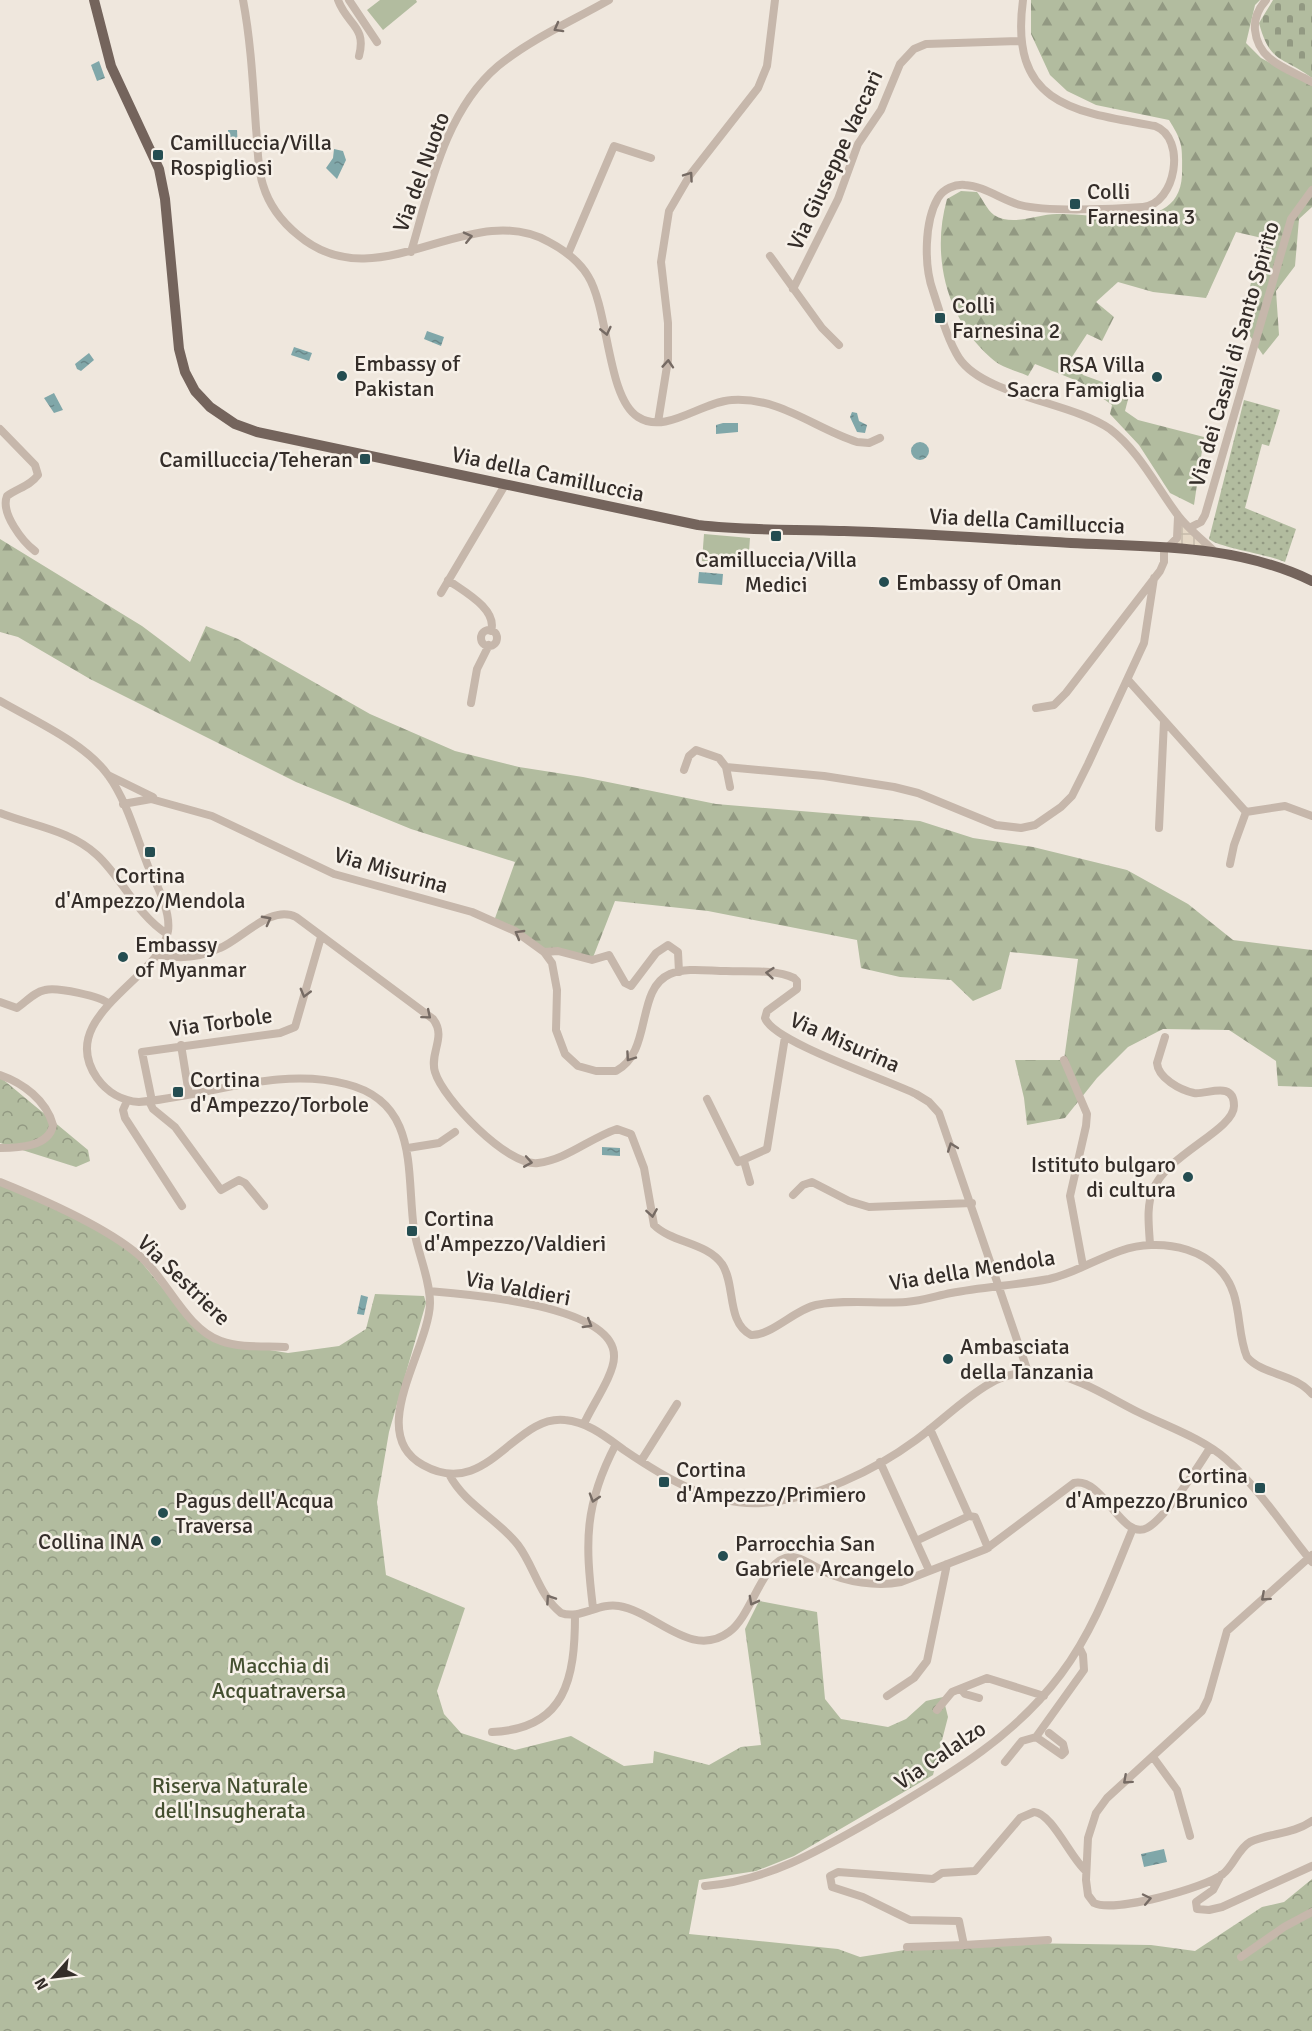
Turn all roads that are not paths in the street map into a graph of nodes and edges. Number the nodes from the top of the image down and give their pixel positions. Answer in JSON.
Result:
{"nodes":[{"id":1,"x":94,"y":0,"type":"edge"},
{"id":2,"x":243,"y":0,"type":"edge"},
{"id":3,"x":338,"y":0,"type":"edge"},
{"id":4,"x":349,"y":0,"type":"edge"},
{"id":5,"x":609,"y":0,"type":"edge"},
{"id":6,"x":775,"y":0,"type":"edge"},
{"id":7,"x":1023,"y":0,"type":"edge"},
{"id":8,"x":1266,"y":0,"type":"edge"},
{"id":9,"x":1021,"y":41,"type":"junction"},
{"id":10,"x":377,"y":42,"type":"dead end"},
{"id":11,"x":359,"y":56,"type":"dead end"},
{"id":12,"x":1312,"y":82,"type":"edge"},
{"id":13,"x":651,"y":158,"type":"dead end"},
{"id":14,"x":1312,"y":190,"type":"edge"},
{"id":15,"x":411,"y":252,"type":"junction"},
{"id":16,"x":568,"y":254,"type":"junction"},
{"id":17,"x":770,"y":256,"type":"dead end"},
{"id":18,"x":793,"y":289,"type":"junction"},
{"id":19,"x":839,"y":345,"type":"dead end"},
{"id":20,"x":658,"y":422,"type":"junction"},
{"id":21,"x":0,"y":429,"type":"edge"},
{"id":22,"x":880,"y":438,"type":"dead end"},
{"id":23,"x":505,"y":485,"type":"junction"},
{"id":24,"x":1178,"y":517,"type":"junction"},
{"id":25,"x":1191,"y":527,"type":"junction"},
{"id":26,"x":1166,"y":548,"type":"junction"},
{"id":27,"x":35,"y":551,"type":"dead end"},
{"id":28,"x":1215,"y":552,"type":"junction"},
{"id":29,"x":1154,"y":578,"type":"junction"},
{"id":30,"x":448,"y":580,"type":"junction"},
{"id":31,"x":1312,"y":581,"type":"edge"},
{"id":32,"x":441,"y":593,"type":"dead end"},
{"id":33,"x":1128,"y":680,"type":"junction"},
{"id":34,"x":0,"y":700,"type":"edge"},
{"id":35,"x":471,"y":703,"type":"dead end"},
{"id":36,"x":1036,"y":708,"type":"dead end"},
{"id":37,"x":1164,"y":721,"type":"junction"},
{"id":38,"x":726,"y":767,"type":"junction"},
{"id":39,"x":684,"y":770,"type":"dead end"},
{"id":40,"x":108,"y":774,"type":"junction"},
{"id":41,"x":730,"y":787,"type":"dead end"},
{"id":42,"x":158,"y":800,"type":"junction"},
{"id":43,"x":123,"y":804,"type":"junction"},
{"id":44,"x":1246,"y":812,"type":"junction"},
{"id":45,"x":0,"y":813,"type":"edge"},
{"id":46,"x":1312,"y":816,"type":"edge"},
{"id":47,"x":1159,"y":828,"type":"dead end"},
{"id":48,"x":1230,"y":864,"type":"dead end"},
{"id":49,"x":167,"y":934,"type":"junction"},
{"id":50,"x":321,"y":937,"type":"junction"},
{"id":51,"x":544,"y":952,"type":"junction"},
{"id":52,"x":156,"y":954,"type":"junction"},
{"id":53,"x":680,"y":972,"type":"junction"},
{"id":54,"x":0,"y":1002,"type":"edge"},
{"id":55,"x":109,"y":1004,"type":"junction"},
{"id":56,"x":785,"y":1037,"type":"junction"},
{"id":57,"x":1165,"y":1037,"type":"dead end"},
{"id":58,"x":181,"y":1045,"type":"junction"},
{"id":59,"x":1064,"y":1060,"type":"dead end"},
{"id":60,"x":0,"y":1075,"type":"edge"},
{"id":61,"x":189,"y":1094,"type":"junction"},
{"id":62,"x":707,"y":1099,"type":"dead end"},
{"id":63,"x":128,"y":1101,"type":"junction"},
{"id":64,"x":150,"y":1101,"type":"junction"},
{"id":65,"x":455,"y":1132,"type":"dead end"},
{"id":66,"x":0,"y":1148,"type":"edge"},
{"id":67,"x":408,"y":1148,"type":"junction"},
{"id":68,"x":744,"y":1161,"type":"junction"},
{"id":69,"x":0,"y":1182,"type":"edge"},
{"id":70,"x":750,"y":1182,"type":"dead end"},
{"id":71,"x":793,"y":1195,"type":"dead end"},
{"id":72,"x":972,"y":1203,"type":"junction"},
{"id":73,"x":182,"y":1206,"type":"dead end"},
{"id":74,"x":264,"y":1206,"type":"dead end"},
{"id":75,"x":1150,"y":1245,"type":"junction"},
{"id":76,"x":1083,"y":1266,"type":"junction"},
{"id":77,"x":999,"y":1285,"type":"junction"},
{"id":78,"x":429,"y":1291,"type":"junction"},
{"id":79,"x":285,"y":1347,"type":"dead end"},
{"id":80,"x":1028,"y":1372,"type":"junction"},
{"id":81,"x":1312,"y":1394,"type":"edge"},
{"id":82,"x":677,"y":1404,"type":"dead end"},
{"id":83,"x":584,"y":1424,"type":"junction"},
{"id":84,"x":930,"y":1429,"type":"junction"},
{"id":85,"x":616,"y":1444,"type":"junction"},
{"id":86,"x":1210,"y":1448,"type":"junction"},
{"id":87,"x":641,"y":1461,"type":"junction"},
{"id":88,"x":880,"y":1462,"type":"junction"},
{"id":89,"x":449,"y":1474,"type":"junction"},
{"id":90,"x":969,"y":1516,"type":"junction"},
{"id":91,"x":1133,"y":1528,"type":"junction"},
{"id":92,"x":916,"y":1541,"type":"junction"},
{"id":93,"x":988,"y":1548,"type":"junction"},
{"id":94,"x":1311,"y":1558,"type":"edge"},
{"id":95,"x":947,"y":1564,"type":"junction"},
{"id":96,"x":929,"y":1570,"type":"junction"},
{"id":97,"x":593,"y":1608,"type":"junction"},
{"id":98,"x":575,"y":1615,"type":"junction"},
{"id":99,"x":1079,"y":1647,"type":"junction"},
{"id":100,"x":961,"y":1689,"type":"junction"},
{"id":101,"x":887,"y":1696,"type":"dead end"},
{"id":102,"x":1044,"y":1696,"type":"junction"},
{"id":103,"x":980,"y":1698,"type":"dead end"},
{"id":104,"x":937,"y":1710,"type":"dead end"},
{"id":105,"x":492,"y":1732,"type":"dead end"},
{"id":106,"x":1049,"y":1733,"type":"dead end"},
{"id":107,"x":1036,"y":1737,"type":"junction"},
{"id":108,"x":1153,"y":1757,"type":"junction"},
{"id":109,"x":1005,"y":1762,"type":"dead end"},
{"id":110,"x":1312,"y":1821,"type":"edge"},
{"id":111,"x":1190,"y":1836,"type":"dead end"},
{"id":112,"x":1312,"y":1866,"type":"edge"},
{"id":113,"x":1086,"y":1871,"type":"junction"},
{"id":114,"x":1221,"y":1875,"type":"junction"},
{"id":115,"x":705,"y":1886,"type":"dead end"},
{"id":116,"x":1312,"y":1912,"type":"edge"},
{"id":117,"x":1048,"y":1940,"type":"dead end"},
{"id":118,"x":964,"y":1945,"type":"junction"},
{"id":119,"x":907,"y":1947,"type":"dead end"},
{"id":120,"x":1241,"y":1957,"type":"dead end"}],
"edges":[{"from":1,"to":23,"type":"main road","name":"Via della Camilluccia"},
{"from":2,"to":15,"type":"street"},
{"from":3,"to":11,"type":"street"},
{"from":4,"to":10,"type":"street"},
{"from":5,"to":15,"type":"street","name":"Via del Nuoto","one_way":true},
{"from":20,"to":6,"type":"street","one_way":true},
{"from":7,"to":9,"type":"street"},
{"from":8,"to":12,"type":"street"},
{"from":9,"to":18,"type":"street","name":"Via Giuseppe Vaccari"},
{"from":9,"to":24,"type":"street"},
{"from":13,"to":16,"type":"street"},
{"from":14,"to":25,"type":"street","name":"Via dei Casali di Santo Spirito"},
{"from":15,"to":16,"type":"street","one_way":true},
{"from":16,"to":20,"type":"street","one_way":true},
{"from":17,"to":18,"type":"street"},
{"from":18,"to":19,"type":"street"},
{"from":20,"to":22,"type":"street"},
{"from":21,"to":27,"type":"street"},
{"from":23,"to":26,"type":"main road","name":"Via della Camilluccia"},
{"from":23,"to":30,"type":"street"},
{"from":24,"to":25,"type":"street"},
{"from":24,"to":26,"type":"street"},
{"from":25,"to":28,"type":"street"},
{"from":26,"to":28,"type":"main road","name":"Via della Camilluccia"},
{"from":26,"to":29,"type":"street"},
{"from":28,"to":31,"type":"main road","name":"Via della Camilluccia"},
{"from":29,"to":33,"type":"street"},
{"from":29,"to":36,"type":"street"},
{"from":30,"to":32,"type":"street"},
{"from":30,"to":35,"type":"street"},
{"from":33,"to":37,"type":"street"},
{"from":33,"to":38,"type":"street"},
{"from":34,"to":40,"type":"street"},
{"from":37,"to":44,"type":"street"},
{"from":37,"to":47,"type":"street"},
{"from":38,"to":39,"type":"street"},
{"from":38,"to":41,"type":"street"},
{"from":40,"to":42,"type":"street","name":"Via Misurina"},
{"from":40,"to":43,"type":"street"},
{"from":42,"to":43,"type":"street","name":"Via Misurina"},
{"from":51,"to":42,"type":"street","name":"Via Misurina","one_way":true},
{"from":43,"to":49,"type":"street"},
{"from":44,"to":46,"type":"street"},
{"from":44,"to":48,"type":"street"},
{"from":45,"to":49,"type":"street"},
{"from":49,"to":52,"type":"street"},
{"from":52,"to":50,"type":"street","name":"Via della Mendola","one_way":true},
{"from":50,"to":58,"type":"street","name":"Via Torbole","one_way":true},
{"from":50,"to":77,"type":"street","name":"Via della Mendola","one_way":true},
{"from":51,"to":53,"type":"street"},
{"from":53,"to":51,"type":"street","one_way":true},
{"from":52,"to":55,"type":"street"},
{"from":56,"to":53,"type":"street","name":"Via Misurina","one_way":true},
{"from":54,"to":55,"type":"street"},
{"from":55,"to":63,"type":"street"},
{"from":56,"to":68,"type":"street"},
{"from":72,"to":56,"type":"street","name":"Via Misurina","one_way":true},
{"from":57,"to":75,"type":"street"},
{"from":58,"to":61,"type":"street"},
{"from":58,"to":64,"type":"street","name":"Via Torbole"},
{"from":59,"to":76,"type":"street"},
{"from":60,"to":66,"type":"street"},
{"from":61,"to":64,"type":"street"},
{"from":61,"to":67,"type":"street"},
{"from":62,"to":68,"type":"street"},
{"from":63,"to":64,"type":"street"},
{"from":63,"to":73,"type":"street"},
{"from":64,"to":74,"type":"street"},
{"from":65,"to":67,"type":"street"},
{"from":67,"to":78,"type":"street"},
{"from":68,"to":70,"type":"street"},
{"from":69,"to":79,"type":"street","name":"Via Sestriere"},
{"from":71,"to":72,"type":"street"},
{"from":72,"to":77,"type":"street","name":"Via Misurina"},
{"from":75,"to":76,"type":"street","name":"Via della Mendola"},
{"from":75,"to":81,"type":"street","name":"Via della Mendola"},
{"from":76,"to":77,"type":"street","name":"Via della Mendola"},
{"from":77,"to":80,"type":"street","name":"Via Misurina"},
{"from":78,"to":83,"type":"street","name":"Via Valdieri","one_way":true},
{"from":78,"to":89,"type":"street"},
{"from":80,"to":84,"type":"street"},
{"from":80,"to":86,"type":"street"},
{"from":82,"to":87,"type":"street"},
{"from":83,"to":85,"type":"street"},
{"from":83,"to":89,"type":"street"},
{"from":84,"to":88,"type":"street"},
{"from":84,"to":90,"type":"street"},
{"from":85,"to":87,"type":"street"},
{"from":85,"to":97,"type":"street","one_way":true},
{"from":86,"to":91,"type":"street"},
{"from":86,"to":94,"type":"street"},
{"from":87,"to":88,"type":"street"},
{"from":88,"to":92,"type":"street"},
{"from":98,"to":89,"type":"street","one_way":true},
{"from":90,"to":92,"type":"street"},
{"from":90,"to":93,"type":"street"},
{"from":91,"to":93,"type":"street"},
{"from":91,"to":99,"type":"street","name":"Via Calalzo"},
{"from":92,"to":96,"type":"street"},
{"from":93,"to":95,"type":"street"},
{"from":94,"to":108,"type":"street","one_way":true},
{"from":95,"to":96,"type":"street"},
{"from":95,"to":101,"type":"street"},
{"from":96,"to":97,"type":"street","one_way":true},
{"from":97,"to":98,"type":"street"},
{"from":98,"to":105,"type":"street"},
{"from":99,"to":102,"type":"street","name":"Via Calalzo"},
{"from":99,"to":107,"type":"street"},
{"from":100,"to":102,"type":"street"},
{"from":100,"to":103,"type":"street"},
{"from":100,"to":104,"type":"street"},
{"from":102,"to":115,"type":"street","name":"Via Calalzo"},
{"from":106,"to":107,"type":"street"},
{"from":107,"to":109,"type":"street"},
{"from":108,"to":111,"type":"street"},
{"from":108,"to":113,"type":"street","one_way":true},
{"from":110,"to":114,"type":"street"},
{"from":112,"to":114,"type":"street"},
{"from":113,"to":114,"type":"street","one_way":true},
{"from":113,"to":118,"type":"street"},
{"from":116,"to":120,"type":"street"},
{"from":117,"to":118,"type":"street"},
{"from":118,"to":119,"type":"street"}]}
